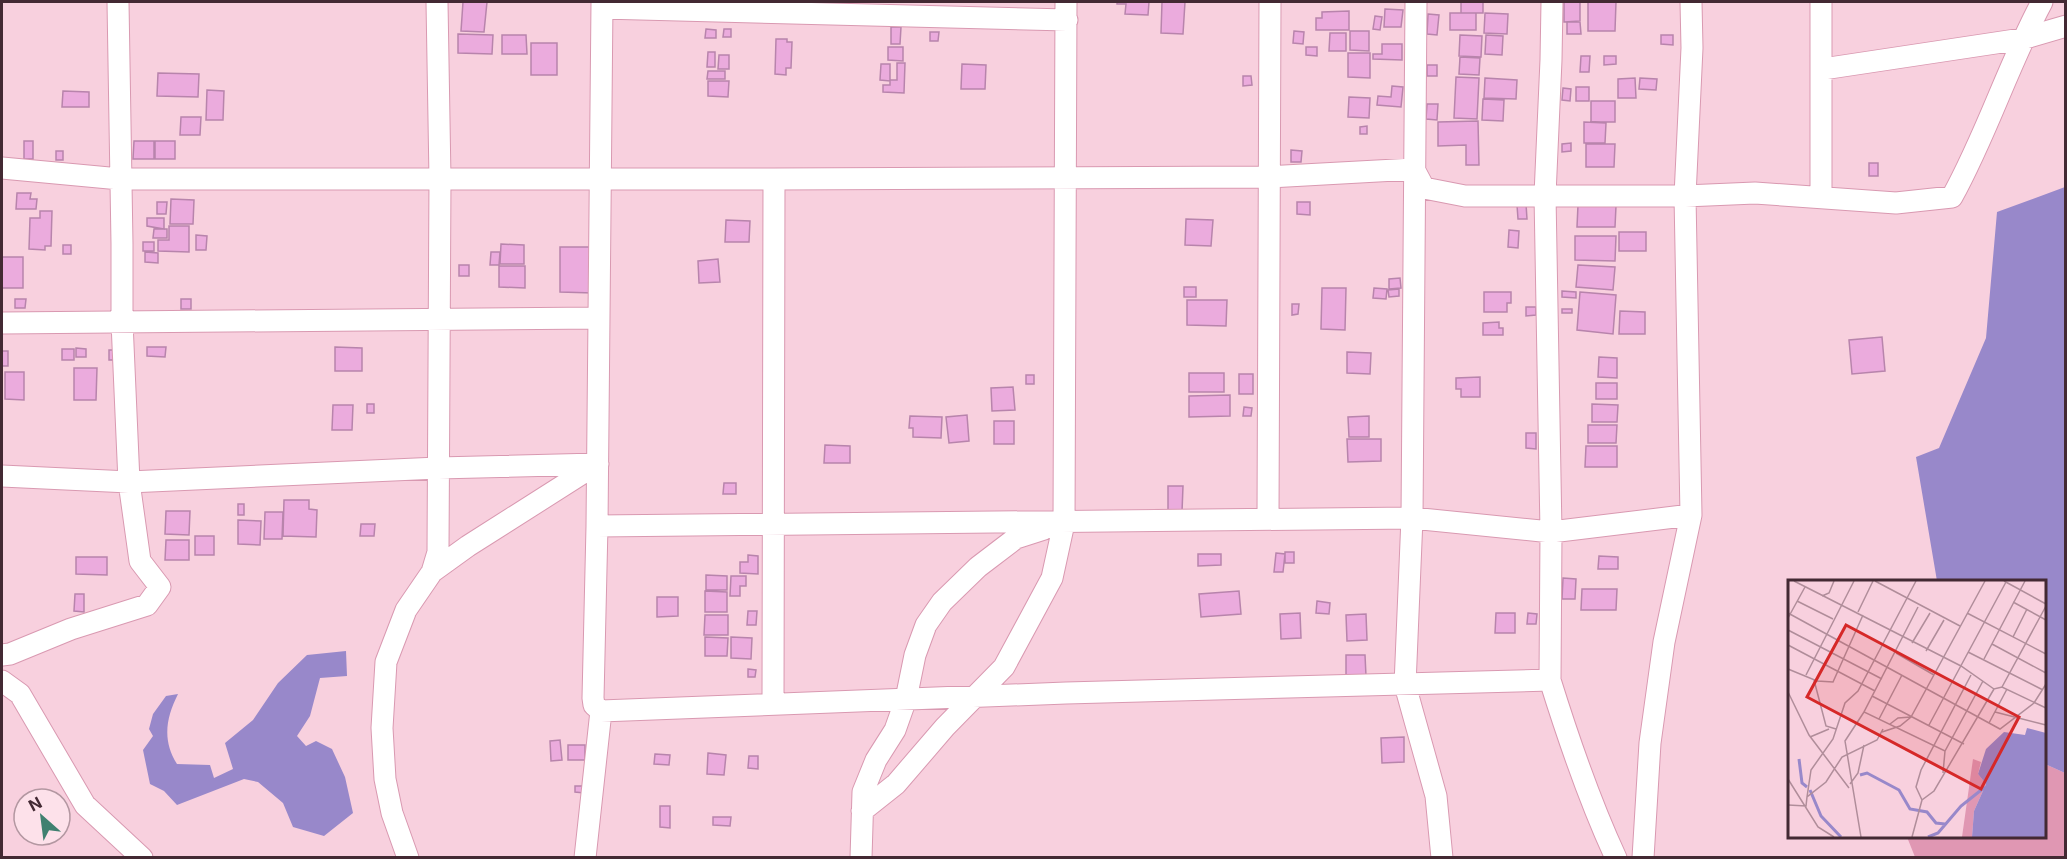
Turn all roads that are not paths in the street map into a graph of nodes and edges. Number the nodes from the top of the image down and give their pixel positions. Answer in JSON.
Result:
{"nodes":[{"id":1,"x":118,"y":2,"type":"edge"},
{"id":2,"x":437,"y":2,"type":"edge"},
{"id":3,"x":1270,"y":2,"type":"edge"},
{"id":4,"x":1416,"y":2,"type":"edge"},
{"id":5,"x":1552,"y":2,"type":"edge"},
{"id":6,"x":1692,"y":2,"type":"edge"},
{"id":7,"x":1821,"y":2,"type":"edge"},
{"id":8,"x":2042,"y":2,"type":"edge"},
{"id":9,"x":602,"y":5,"type":"edge"},
{"id":10,"x":1066,"y":11,"type":"edge"},
{"id":11,"x":2066,"y":26,"type":"edge"},
{"id":12,"x":2022,"y":39,"type":"junction"},
{"id":13,"x":1823,"y":69,"type":"junction"},
{"id":14,"x":2,"y":168,"type":"edge"},
{"id":15,"x":1414,"y":169,"type":"junction"},
{"id":16,"x":1268,"y":177,"type":"junction"},
{"id":17,"x":120,"y":179,"type":"junction"},
{"id":18,"x":440,"y":179,"type":"junction"},
{"id":19,"x":601,"y":179,"type":"junction"},
{"id":20,"x":774,"y":179,"type":"junction"},
{"id":21,"x":1067,"y":179,"type":"junction"},
{"id":22,"x":1545,"y":195,"type":"junction"},
{"id":23,"x":1684,"y":196,"type":"junction"},
{"id":24,"x":1821,"y":197,"type":"junction"},
{"id":25,"x":599,"y":318,"type":"junction"},
{"id":26,"x":439,"y":320,"type":"junction"},
{"id":27,"x":2,"y":322,"type":"edge"},
{"id":28,"x":122,"y":322,"type":"junction"},
{"id":29,"x":598,"y":464,"type":"junction"},
{"id":30,"x":438,"y":468,"type":"junction"},
{"id":31,"x":2,"y":476,"type":"edge"},
{"id":32,"x":129,"y":482,"type":"junction"},
{"id":33,"x":1691,"y":515,"type":"junction"},
{"id":34,"x":1412,"y":518,"type":"junction"},
{"id":35,"x":1268,"y":519,"type":"junction"},
{"id":36,"x":1064,"y":523,"type":"junction"},
{"id":37,"x":774,"y":525,"type":"junction"},
{"id":38,"x":597,"y":526,"type":"junction"},
{"id":39,"x":1551,"y":532,"type":"junction"},
{"id":40,"x":432,"y":572,"type":"junction"},
{"id":41,"x":2,"y":655,"type":"edge"},
{"id":42,"x":1550,"y":680,"type":"junction"},
{"id":43,"x":2,"y":681,"type":"edge"},
{"id":44,"x":1405,"y":686,"type":"junction"},
{"id":45,"x":976,"y":697,"type":"junction"},
{"id":46,"x":906,"y":699,"type":"junction"},
{"id":47,"x":773,"y":704,"type":"junction"},
{"id":48,"x":601,"y":711,"type":"junction"},
{"id":49,"x":862,"y":811,"type":"junction"},
{"id":50,"x":142,"y":858,"type":"edge"},
{"id":51,"x":408,"y":858,"type":"edge"},
{"id":52,"x":585,"y":858,"type":"edge"},
{"id":53,"x":861,"y":858,"type":"edge"},
{"id":54,"x":1442,"y":858,"type":"edge"},
{"id":55,"x":1616,"y":858,"type":"edge"},
{"id":56,"x":1643,"y":858,"type":"edge"}],
"edges":[{"from":1,"to":17,"type":"street"},
{"from":2,"to":18,"type":"street"},
{"from":3,"to":16,"type":"street"},
{"from":4,"to":15,"type":"street"},
{"from":5,"to":22,"type":"street"},
{"from":6,"to":23,"type":"street"},
{"from":7,"to":13,"type":"street"},
{"from":8,"to":12,"type":"street"},
{"from":9,"to":10,"type":"street"},
{"from":9,"to":19,"type":"street"},
{"from":10,"to":21,"type":"street"},
{"from":11,"to":12,"type":"street"},
{"from":12,"to":13,"type":"street"},
{"from":12,"to":24,"type":"street"},
{"from":13,"to":24,"type":"street"},
{"from":14,"to":17,"type":"street"},
{"from":15,"to":16,"type":"street"},
{"from":15,"to":22,"type":"street"},
{"from":15,"to":34,"type":"street"},
{"from":16,"to":21,"type":"street"},
{"from":16,"to":35,"type":"street"},
{"from":17,"to":18,"type":"street"},
{"from":17,"to":28,"type":"street"},
{"from":18,"to":19,"type":"street"},
{"from":18,"to":26,"type":"street"},
{"from":19,"to":20,"type":"street"},
{"from":19,"to":25,"type":"street"},
{"from":20,"to":21,"type":"street"},
{"from":20,"to":37,"type":"street"},
{"from":21,"to":36,"type":"street"},
{"from":22,"to":23,"type":"street"},
{"from":22,"to":39,"type":"street"},
{"from":23,"to":24,"type":"street"},
{"from":23,"to":33,"type":"street"},
{"from":25,"to":26,"type":"street"},
{"from":25,"to":29,"type":"street"},
{"from":26,"to":28,"type":"street"},
{"from":26,"to":30,"type":"street"},
{"from":27,"to":28,"type":"street"},
{"from":28,"to":32,"type":"street"},
{"from":29,"to":30,"type":"street"},
{"from":29,"to":38,"type":"street"},
{"from":29,"to":40,"type":"street"},
{"from":30,"to":32,"type":"street"},
{"from":30,"to":40,"type":"street"},
{"from":31,"to":32,"type":"street"},
{"from":32,"to":41,"type":"street"},
{"from":33,"to":39,"type":"street"},
{"from":33,"to":56,"type":"street"},
{"from":34,"to":35,"type":"street"},
{"from":34,"to":39,"type":"street"},
{"from":34,"to":44,"type":"street"},
{"from":35,"to":36,"type":"street"},
{"from":36,"to":37,"type":"street"},
{"from":36,"to":45,"type":"street"},
{"from":36,"to":46,"type":"street"},
{"from":37,"to":38,"type":"street"},
{"from":37,"to":47,"type":"street"},
{"from":38,"to":48,"type":"street"},
{"from":39,"to":42,"type":"street"},
{"from":40,"to":51,"type":"street"},
{"from":42,"to":44,"type":"street"},
{"from":42,"to":55,"type":"street"},
{"from":43,"to":50,"type":"street"},
{"from":44,"to":45,"type":"street"},
{"from":44,"to":54,"type":"street"},
{"from":45,"to":46,"type":"street"},
{"from":45,"to":49,"type":"street"},
{"from":46,"to":47,"type":"street"},
{"from":46,"to":49,"type":"street"},
{"from":47,"to":48,"type":"street"},
{"from":48,"to":52,"type":"street"},
{"from":49,"to":53,"type":"street"}]}
